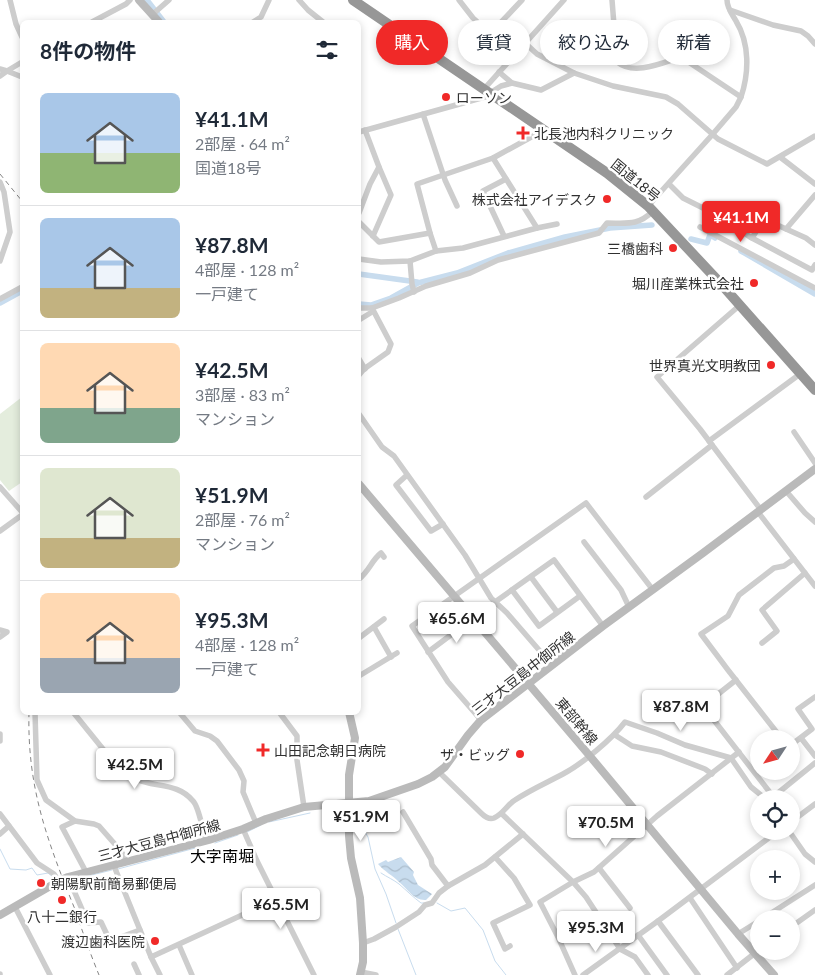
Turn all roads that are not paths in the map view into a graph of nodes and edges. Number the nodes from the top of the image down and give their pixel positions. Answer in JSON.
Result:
{"nodes":[{"id":1,"x":10,"y":0,"type":"edge"},
{"id":2,"x":139,"y":0,"type":"edge"},
{"id":3,"x":169,"y":0,"type":"edge"},
{"id":4,"x":269,"y":0,"type":"edge"},
{"id":5,"x":299,"y":0,"type":"edge"},
{"id":6,"x":353,"y":0,"type":"edge"},
{"id":7,"x":459,"y":0,"type":"edge"},
{"id":8,"x":522,"y":0,"type":"edge"},
{"id":9,"x":564,"y":0,"type":"edge"},
{"id":10,"x":612,"y":0,"type":"edge"},
{"id":11,"x":727,"y":0,"type":"edge"},
{"id":12,"x":127,"y":1,"type":"edge"},
{"id":13,"x":730,"y":10,"type":"junction"},
{"id":14,"x":156,"y":11,"type":"junction"},
{"id":15,"x":260,"y":17,"type":"junction"},
{"id":16,"x":95,"y":20,"type":"edge"},
{"id":17,"x":158,"y":20,"type":"edge"},
{"id":18,"x":256,"y":20,"type":"edge"},
{"id":19,"x":264,"y":20,"type":"edge"},
{"id":20,"x":320,"y":20,"type":"edge"},
{"id":21,"x":475,"y":20,"type":"edge"},
{"id":22,"x":503,"y":20,"type":"edge"},
{"id":23,"x":20,"y":33,"type":"edge"},
{"id":24,"x":530,"y":37,"type":"edge"},
{"id":25,"x":815,"y":44,"type":"edge"},
{"id":26,"x":530,"y":47,"type":"edge"},
{"id":27,"x":20,"y":63,"type":"edge"},
{"id":28,"x":505,"y":65,"type":"edge"},
{"id":29,"x":0,"y":69,"type":"edge"},
{"id":30,"x":7,"y":71,"type":"junction"},
{"id":31,"x":499,"y":72,"type":"junction"},
{"id":32,"x":574,"y":73,"type":"junction"},
{"id":33,"x":0,"y":76,"type":"edge"},
{"id":34,"x":20,"y":76,"type":"edge"},
{"id":35,"x":512,"y":82,"type":"junction"},
{"id":36,"x":489,"y":92,"type":"junction"},
{"id":37,"x":740,"y":97,"type":"junction"},
{"id":38,"x":423,"y":114,"type":"junction"},
{"id":39,"x":544,"y":130,"type":"junction"},
{"id":40,"x":361,"y":131,"type":"edge"},
{"id":41,"x":712,"y":135,"type":"junction"},
{"id":42,"x":815,"y":136,"type":"edge"},
{"id":43,"x":780,"y":157,"type":"junction"},
{"id":44,"x":493,"y":158,"type":"junction"},
{"id":45,"x":379,"y":167,"type":"junction"},
{"id":46,"x":444,"y":176,"type":"junction"},
{"id":47,"x":506,"y":179,"type":"junction"},
{"id":48,"x":0,"y":182,"type":"edge"},
{"id":49,"x":669,"y":184,"type":"junction"},
{"id":50,"x":815,"y":184,"type":"edge"},
{"id":51,"x":815,"y":195,"type":"edge"},
{"id":52,"x":457,"y":206,"type":"dead end"},
{"id":53,"x":361,"y":208,"type":"edge"},
{"id":54,"x":651,"y":208,"type":"junction"},
{"id":55,"x":361,"y":224,"type":"edge"},
{"id":56,"x":557,"y":224,"type":"dead end"},
{"id":57,"x":700,"y":227,"type":"dead end"},
{"id":58,"x":537,"y":228,"type":"junction"},
{"id":59,"x":786,"y":229,"type":"junction"},
{"id":60,"x":430,"y":232,"type":"junction"},
{"id":61,"x":374,"y":236,"type":"junction"},
{"id":62,"x":504,"y":236,"type":"junction"},
{"id":63,"x":752,"y":238,"type":"junction"},
{"id":64,"x":815,"y":245,"type":"edge"},
{"id":65,"x":436,"y":251,"type":"junction"},
{"id":66,"x":361,"y":259,"type":"edge"},
{"id":67,"x":0,"y":261,"type":"edge"},
{"id":68,"x":410,"y":261,"type":"junction"},
{"id":69,"x":815,"y":266,"type":"edge"},
{"id":70,"x":413,"y":286,"type":"junction"},
{"id":71,"x":20,"y":288,"type":"edge"},
{"id":72,"x":815,"y":288,"type":"edge"},
{"id":73,"x":0,"y":299,"type":"edge"},
{"id":74,"x":740,"y":305,"type":"junction"},
{"id":75,"x":361,"y":308,"type":"edge"},
{"id":76,"x":372,"y":310,"type":"junction"},
{"id":77,"x":361,"y":318,"type":"edge"},
{"id":78,"x":361,"y":362,"type":"edge"},
{"id":79,"x":365,"y":368,"type":"junction"},
{"id":80,"x":361,"y":373,"type":"edge"},
{"id":81,"x":800,"y":374,"type":"junction"},
{"id":82,"x":815,"y":390,"type":"edge"},
{"id":83,"x":361,"y":417,"type":"edge"},
{"id":84,"x":794,"y":432,"type":"dead end"},
{"id":85,"x":710,"y":443,"type":"junction"},
{"id":86,"x":815,"y":463,"type":"edge"},
{"id":87,"x":815,"y":469,"type":"edge"},
{"id":88,"x":407,"y":475,"type":"junction"},
{"id":89,"x":361,"y":486,"type":"edge"},
{"id":90,"x":0,"y":487,"type":"edge"},
{"id":91,"x":786,"y":491,"type":"junction"},
{"id":92,"x":646,"y":497,"type":"dead end"},
{"id":93,"x":760,"y":511,"type":"junction"},
{"id":94,"x":20,"y":512,"type":"edge"},
{"id":95,"x":20,"y":516,"type":"edge"},
{"id":96,"x":815,"y":522,"type":"edge"},
{"id":97,"x":443,"y":524,"type":"junction"},
{"id":98,"x":0,"y":531,"type":"edge"},
{"id":99,"x":584,"y":542,"type":"dead end"},
{"id":100,"x":384,"y":557,"type":"dead end"},
{"id":101,"x":794,"y":559,"type":"junction"},
{"id":102,"x":805,"y":573,"type":"junction"},
{"id":103,"x":361,"y":577,"type":"edge"},
{"id":104,"x":479,"y":577,"type":"junction"},
{"id":105,"x":531,"y":577,"type":"junction"},
{"id":106,"x":814,"y":584,"type":"edge"},
{"id":107,"x":512,"y":590,"type":"junction"},
{"id":108,"x":653,"y":590,"type":"junction"},
{"id":109,"x":455,"y":596,"type":"junction"},
{"id":110,"x":580,"y":596,"type":"junction"},
{"id":111,"x":495,"y":602,"type":"junction"},
{"id":112,"x":629,"y":607,"type":"junction"},
{"id":113,"x":557,"y":612,"type":"junction"},
{"id":114,"x":474,"y":618,"type":"junction"},
{"id":115,"x":384,"y":620,"type":"dead end"},
{"id":116,"x":603,"y":626,"type":"junction"},
{"id":117,"x":374,"y":627,"type":"junction"},
{"id":118,"x":0,"y":630,"type":"edge"},
{"id":119,"x":0,"y":636,"type":"edge"},
{"id":120,"x":361,"y":637,"type":"edge"},
{"id":121,"x":762,"y":643,"type":"dead end"},
{"id":122,"x":428,"y":652,"type":"junction"},
{"id":123,"x":397,"y":653,"type":"dead end"},
{"id":124,"x":391,"y":657,"type":"junction"},
{"id":125,"x":552,"y":665,"type":"junction"},
{"id":126,"x":361,"y":675,"type":"edge"},
{"id":127,"x":736,"y":680,"type":"junction"},
{"id":128,"x":529,"y":684,"type":"junction"},
{"id":129,"x":815,"y":697,"type":"edge"},
{"id":130,"x":35,"y":715,"type":"edge"},
{"id":131,"x":74,"y":715,"type":"edge"},
{"id":132,"x":181,"y":715,"type":"edge"},
{"id":133,"x":281,"y":715,"type":"edge"},
{"id":134,"x":350,"y":715,"type":"edge"},
{"id":135,"x":481,"y":720,"type":"junction"},
{"id":136,"x":775,"y":730,"type":"edge"},
{"id":137,"x":0,"y":734,"type":"edge"},
{"id":138,"x":615,"y":735,"type":"junction"},
{"id":139,"x":801,"y":738,"type":"joint"},
{"id":140,"x":0,"y":741,"type":"edge"},
{"id":141,"x":739,"y":752,"type":"junction"},
{"id":142,"x":589,"y":755,"type":"junction"},
{"id":143,"x":815,"y":756,"type":"edge"},
{"id":144,"x":731,"y":758,"type":"junction"},
{"id":145,"x":815,"y":762,"type":"edge"},
{"id":146,"x":750,"y":764,"type":"edge"},
{"id":147,"x":440,"y":773,"type":"junction"},
{"id":148,"x":712,"y":774,"type":"junction"},
{"id":149,"x":755,"y":790,"type":"edge"},
{"id":150,"x":783,"y":790,"type":"edge"},
{"id":151,"x":349,"y":802,"type":"junction"},
{"id":152,"x":815,"y":805,"type":"edge"},
{"id":153,"x":304,"y":807,"type":"junction"},
{"id":154,"x":403,"y":812,"type":"dead end"},
{"id":155,"x":0,"y":814,"type":"edge"},
{"id":156,"x":502,"y":814,"type":"junction"},
{"id":157,"x":800,"y":815,"type":"edge"},
{"id":158,"x":75,"y":821,"type":"junction"},
{"id":159,"x":256,"y":823,"type":"junction"},
{"id":160,"x":647,"y":825,"type":"junction"},
{"id":161,"x":9,"y":826,"type":"junction"},
{"id":162,"x":243,"y":829,"type":"junction"},
{"id":163,"x":0,"y":834,"type":"edge"},
{"id":164,"x":523,"y":834,"type":"junction"},
{"id":165,"x":210,"y":840,"type":"junction"},
{"id":166,"x":766,"y":840,"type":"edge"},
{"id":167,"x":795,"y":840,"type":"edge"},
{"id":168,"x":495,"y":857,"type":"junction"},
{"id":169,"x":128,"y":862,"type":"junction"},
{"id":170,"x":815,"y":862,"type":"edge"},
{"id":171,"x":114,"y":866,"type":"junction"},
{"id":172,"x":599,"y":868,"type":"junction"},
{"id":173,"x":86,"y":872,"type":"junction"},
{"id":174,"x":68,"y":878,"type":"junction"},
{"id":175,"x":59,"y":881,"type":"junction"},
{"id":176,"x":573,"y":882,"type":"junction"},
{"id":177,"x":815,"y":885,"type":"edge"},
{"id":178,"x":448,"y":886,"type":"junction"},
{"id":179,"x":700,"y":889,"type":"junction"},
{"id":180,"x":800,"y":895,"type":"edge"},
{"id":181,"x":276,"y":898,"type":"junction"},
{"id":182,"x":690,"y":898,"type":"junction"},
{"id":183,"x":792,"y":900,"type":"edge"},
{"id":184,"x":540,"y":902,"type":"junction"},
{"id":185,"x":530,"y":905,"type":"junction"},
{"id":186,"x":15,"y":907,"type":"junction"},
{"id":187,"x":630,"y":908,"type":"dead end"},
{"id":188,"x":776,"y":910,"type":"edge"},
{"id":189,"x":815,"y":910,"type":"edge"},
{"id":190,"x":0,"y":915,"type":"edge"},
{"id":191,"x":800,"y":921,"type":"edge"},
{"id":192,"x":658,"y":922,"type":"junction"},
{"id":193,"x":750,"y":927,"type":"edge"},
{"id":194,"x":140,"y":930,"type":"junction"},
{"id":195,"x":738,"y":934,"type":"junction"},
{"id":196,"x":638,"y":935,"type":"junction"},
{"id":197,"x":363,"y":943,"type":"junction"},
{"id":198,"x":179,"y":945,"type":"junction"},
{"id":199,"x":750,"y":945,"type":"edge"},
{"id":200,"x":510,"y":946,"type":"dead end"},
{"id":201,"x":620,"y":949,"type":"junction"},
{"id":202,"x":151,"y":957,"type":"junction"},
{"id":203,"x":750,"y":958,"type":"edge"},
{"id":204,"x":763,"y":960,"type":"edge"},
{"id":205,"x":134,"y":964,"type":"dead end"},
{"id":206,"x":737,"y":968,"type":"junction"},
{"id":207,"x":360,"y":974,"type":"edge"},
{"id":208,"x":50,"y":975,"type":"edge"},
{"id":209,"x":139,"y":975,"type":"edge"},
{"id":210,"x":160,"y":975,"type":"edge"},
{"id":211,"x":192,"y":975,"type":"edge"},
{"id":212,"x":314,"y":975,"type":"edge"},
{"id":213,"x":376,"y":975,"type":"edge"},
{"id":214,"x":575,"y":975,"type":"edge"},
{"id":215,"x":583,"y":975,"type":"edge"},
{"id":216,"x":648,"y":975,"type":"edge"},
{"id":217,"x":667,"y":975,"type":"edge"},
{"id":218,"x":698,"y":975,"type":"edge"},
{"id":219,"x":727,"y":975,"type":"edge"},
{"id":220,"x":774,"y":975,"type":"edge"}],
"edges":[{"from":1,"to":23,"type":"street"},
{"from":2,"to":14,"type":"main road"},
{"from":3,"to":14,"type":"street"},
{"from":4,"to":15,"type":"street"},
{"from":5,"to":20,"type":"street"},
{"from":6,"to":36,"type":"highway","name":"国道18号"},
{"from":7,"to":21,"type":"street"},
{"from":8,"to":22,"type":"street"},
{"from":9,"to":24,"type":"street"},
{"from":10,"to":37,"type":"street"},
{"from":11,"to":13,"type":"street"},
{"from":12,"to":16,"type":"street"},
{"from":13,"to":25,"type":"street"},
{"from":13,"to":37,"type":"street"},
{"from":14,"to":17,"type":"main road"},
{"from":15,"to":18,"type":"street"},
{"from":15,"to":19,"type":"street"},
{"from":26,"to":32,"type":"street"},
{"from":27,"to":30,"type":"street"},
{"from":28,"to":31,"type":"street"},
{"from":29,"to":30,"type":"street"},
{"from":30,"to":33,"type":"street"},
{"from":30,"to":34,"type":"street"},
{"from":31,"to":35,"type":"street"},
{"from":31,"to":36,"type":"street"},
{"from":32,"to":35,"type":"street"},
{"from":32,"to":41,"type":"street"},
{"from":35,"to":36,"type":"street"},
{"from":36,"to":38,"type":"street"},
{"from":36,"to":39,"type":"highway","name":"国道18号"},
{"from":37,"to":41,"type":"street"},
{"from":38,"to":40,"type":"street"},
{"from":38,"to":46,"type":"street"},
{"from":39,"to":44,"type":"street"},
{"from":39,"to":54,"type":"highway","name":"国道18号"},
{"from":40,"to":45,"type":"street"},
{"from":41,"to":43,"type":"street"},
{"from":41,"to":49,"type":"street"},
{"from":42,"to":43,"type":"street"},
{"from":43,"to":50,"type":"street"},
{"from":44,"to":46,"type":"street"},
{"from":44,"to":47,"type":"street"},
{"from":45,"to":53,"type":"street"},
{"from":45,"to":61,"type":"street"},
{"from":46,"to":52,"type":"street"},
{"from":46,"to":60,"type":"street"},
{"from":47,"to":58,"type":"street"},
{"from":47,"to":62,"type":"street"},
{"from":48,"to":67,"type":"street"},
{"from":49,"to":54,"type":"street"},
{"from":49,"to":63,"type":"street"},
{"from":51,"to":59,"type":"street"},
{"from":54,"to":70,"type":"street"},
{"from":54,"to":74,"type":"highway","name":"国道18号"},
{"from":55,"to":61,"type":"street"},
{"from":56,"to":58,"type":"street"},
{"from":57,"to":72,"type":"street"},
{"from":58,"to":62,"type":"street"},
{"from":59,"to":63,"type":"street"},
{"from":59,"to":64,"type":"street"},
{"from":60,"to":61,"type":"street"},
{"from":60,"to":65,"type":"street"},
{"from":62,"to":65,"type":"street"},
{"from":63,"to":69,"type":"street"},
{"from":65,"to":68,"type":"street"},
{"from":66,"to":68,"type":"street"},
{"from":68,"to":70,"type":"street"},
{"from":70,"to":76,"type":"street"},
{"from":71,"to":73,"type":"street"},
{"from":74,"to":81,"type":"highway","name":"国道18号"},
{"from":74,"to":85,"type":"street"},
{"from":75,"to":76,"type":"street"},
{"from":76,"to":77,"type":"street"},
{"from":76,"to":79,"type":"street"},
{"from":78,"to":79,"type":"street"},
{"from":79,"to":80,"type":"street"},
{"from":81,"to":82,"type":"highway","name":"国道18号"},
{"from":81,"to":85,"type":"street"},
{"from":83,"to":88,"type":"street"},
{"from":84,"to":86,"type":"street"},
{"from":85,"to":92,"type":"street"},
{"from":85,"to":93,"type":"street"},
{"from":87,"to":91,"type":"main road","name":"三才大豆島中御所線"},
{"from":88,"to":97,"type":"street"},
{"from":88,"to":97,"type":"street"},
{"from":89,"to":109,"type":"main road","name":"東部幹線"},
{"from":90,"to":94,"type":"street"},
{"from":91,"to":93,"type":"main road","name":"三才大豆島中御所線"},
{"from":91,"to":96,"type":"street"},
{"from":93,"to":101,"type":"street"},
{"from":93,"to":108,"type":"main road","name":"三才大豆島中御所線"},
{"from":95,"to":98,"type":"street"},
{"from":97,"to":104,"type":"street"},
{"from":99,"to":112,"type":"street"},
{"from":100,"to":103,"type":"street"},
{"from":101,"to":102,"type":"street"},
{"from":101,"to":127,"type":"street"},
{"from":102,"to":106,"type":"street"},
{"from":102,"to":121,"type":"street"},
{"from":104,"to":108,"type":"street"},
{"from":104,"to":109,"type":"street"},
{"from":104,"to":111,"type":"street"},
{"from":105,"to":107,"type":"street"},
{"from":105,"to":110,"type":"street"},
{"from":105,"to":113,"type":"street"},
{"from":107,"to":111,"type":"street"},
{"from":107,"to":113,"type":"street"},
{"from":108,"to":112,"type":"main road","name":"三才大豆島中御所線"},
{"from":109,"to":114,"type":"main road","name":"東部幹線"},
{"from":109,"to":122,"type":"street"},
{"from":110,"to":113,"type":"street"},
{"from":110,"to":116,"type":"street"},
{"from":111,"to":114,"type":"street"},
{"from":111,"to":125,"type":"street"},
{"from":112,"to":116,"type":"main road","name":"三才大豆島中御所線"},
{"from":114,"to":122,"type":"street"},
{"from":114,"to":128,"type":"main road","name":"東部幹線"},
{"from":115,"to":117,"type":"street"},
{"from":116,"to":125,"type":"main road","name":"三才大豆島中御所線"},
{"from":117,"to":120,"type":"street"},
{"from":117,"to":124,"type":"street"},
{"from":118,"to":119,"type":"street"},
{"from":122,"to":135,"type":"street"},
{"from":123,"to":124,"type":"street"},
{"from":124,"to":126,"type":"street"},
{"from":125,"to":128,"type":"main road","name":"三才大豆島中御所線"},
{"from":127,"to":136,"type":"street"},
{"from":127,"to":141,"type":"street"},
{"from":128,"to":135,"type":"main road","name":"三才大豆島中御所線"},
{"from":128,"to":142,"type":"main road","name":"東部幹線"},
{"from":129,"to":139,"type":"street"},
{"from":130,"to":158,"type":"street"},
{"from":131,"to":165,"type":"street"},
{"from":132,"to":159,"type":"street"},
{"from":133,"to":153,"type":"street"},
{"from":134,"to":151,"type":"main road"},
{"from":135,"to":147,"type":"main road","name":"三才大豆島中御所線"},
{"from":137,"to":140,"type":"street"},
{"from":138,"to":142,"type":"street"},
{"from":138,"to":144,"type":"street"},
{"from":138,"to":148,"type":"street"},
{"from":139,"to":143,"type":"street"},
{"from":141,"to":144,"type":"street"},
{"from":141,"to":146,"type":"street"},
{"from":142,"to":156,"type":"street"},
{"from":142,"to":160,"type":"main road","name":"東部幹線"},
{"from":144,"to":148,"type":"street"},
{"from":144,"to":149,"type":"street"},
{"from":145,"to":150,"type":"street"},
{"from":147,"to":151,"type":"main road","name":"三才大豆島中御所線"},
{"from":147,"to":156,"type":"street"},
{"from":148,"to":160,"type":"street"},
{"from":151,"to":153,"type":"main road","name":"三才大豆島中御所線"},
{"from":151,"to":197,"type":"main road"},
{"from":152,"to":157,"type":"street"},
{"from":153,"to":159,"type":"main road","name":"三才大豆島中御所線"},
{"from":154,"to":178,"type":"street"},
{"from":155,"to":161,"type":"street"},
{"from":156,"to":164,"type":"street"},
{"from":158,"to":169,"type":"street"},
{"from":158,"to":173,"type":"street"},
{"from":159,"to":162,"type":"main road","name":"三才大豆島中御所線"},
{"from":160,"to":172,"type":"street"},
{"from":160,"to":179,"type":"main road","name":"東部幹線"},
{"from":161,"to":163,"type":"street"},
{"from":161,"to":175,"type":"street"},
{"from":162,"to":165,"type":"main road","name":"三才大豆島中御所線"},
{"from":162,"to":181,"type":"street"},
{"from":164,"to":168,"type":"street"},
{"from":164,"to":176,"type":"street"},
{"from":165,"to":169,"type":"main road","name":"三才大豆島中御所線"},
{"from":166,"to":179,"type":"street"},
{"from":167,"to":170,"type":"street"},
{"from":168,"to":178,"type":"street"},
{"from":168,"to":185,"type":"street"},
{"from":169,"to":171,"type":"main road","name":"三才大豆島中御所線"},
{"from":171,"to":173,"type":"main road","name":"三才大豆島中御所線"},
{"from":171,"to":194,"type":"street"},
{"from":172,"to":176,"type":"street"},
{"from":172,"to":187,"type":"street"},
{"from":173,"to":174,"type":"main road","name":"三才大豆島中御所線"},
{"from":174,"to":175,"type":"main road","name":"三才大豆島中御所線"},
{"from":174,"to":194,"type":"street"},
{"from":175,"to":186,"type":"main road","name":"三才大豆島中御所線"},
{"from":176,"to":184,"type":"street"},
{"from":176,"to":201,"type":"street"},
{"from":177,"to":180,"type":"street"},
{"from":178,"to":197,"type":"street"},
{"from":179,"to":182,"type":"street"},
{"from":179,"to":195,"type":"main road","name":"東部幹線"},
{"from":181,"to":198,"type":"street"},
{"from":181,"to":212,"type":"street"},
{"from":182,"to":192,"type":"street"},
{"from":182,"to":206,"type":"street"},
{"from":183,"to":188,"type":"street"},
{"from":184,"to":185,"type":"street"},
{"from":184,"to":214,"type":"street"},
{"from":185,"to":200,"type":"street"},
{"from":186,"to":190,"type":"main road","name":"三才大豆島中御所線"},
{"from":186,"to":208,"type":"street"},
{"from":189,"to":191,"type":"street"},
{"from":192,"to":196,"type":"street"},
{"from":192,"to":218,"type":"street"},
{"from":193,"to":195,"type":"street"},
{"from":194,"to":202,"type":"street"},
{"from":195,"to":199,"type":"main road","name":"東部幹線"},
{"from":196,"to":201,"type":"street"},
{"from":196,"to":217,"type":"street"},
{"from":197,"to":207,"type":"main road"},
{"from":198,"to":202,"type":"street"},
{"from":198,"to":211,"type":"street"},
{"from":201,"to":215,"type":"street"},
{"from":201,"to":216,"type":"street"},
{"from":202,"to":210,"type":"street"},
{"from":203,"to":206,"type":"street"},
{"from":204,"to":220,"type":"main road","name":"東部幹線"},
{"from":205,"to":209,"type":"street"},
{"from":206,"to":219,"type":"street"},
{"from":207,"to":213,"type":"street"}]}
